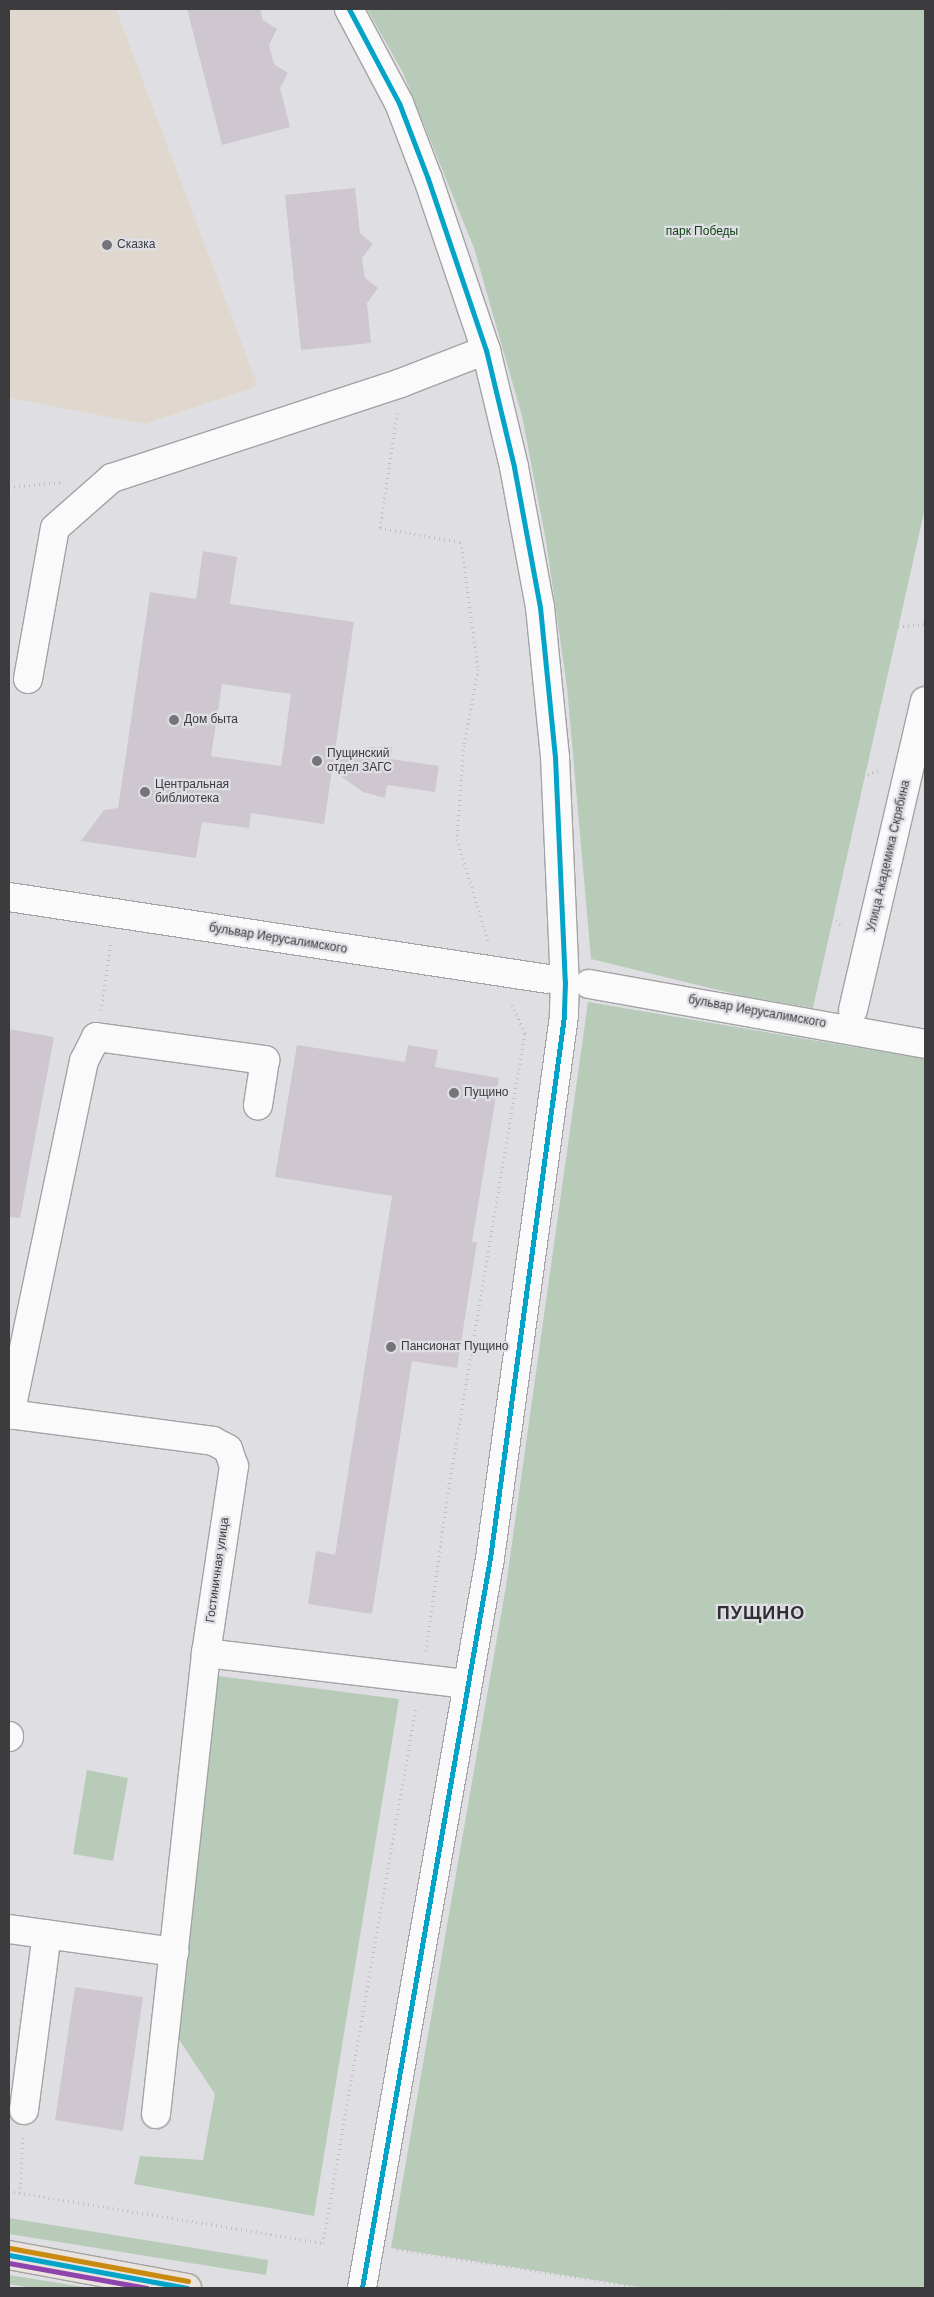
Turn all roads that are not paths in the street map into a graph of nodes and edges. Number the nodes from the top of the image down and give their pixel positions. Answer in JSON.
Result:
{"nodes":[{"id":1,"x":349,"y":9,"type":"edge"},
{"id":2,"x":486,"y":350,"type":"junction"},
{"id":3,"x":28,"y":679,"type":"dead end"},
{"id":4,"x":925,"y":701,"type":"edge"},
{"id":5,"x":9,"y":897,"type":"edge"},
{"id":6,"x":548,"y":980,"type":"dead end"},
{"id":7,"x":597,"y":984,"type":"road end"},
{"id":8,"x":853,"y":1010,"type":"dead end"},
{"id":9,"x":925,"y":1044,"type":"edge"},
{"id":10,"x":258,"y":1105,"type":"dead end"},
{"id":11,"x":10,"y":1414,"type":"edge"},
{"id":12,"x":206,"y":1653,"type":"junction"},
{"id":13,"x":466,"y":1684,"type":"junction"},
{"id":14,"x":9,"y":1929,"type":"edge"},
{"id":15,"x":47,"y":1934,"type":"junction"},
{"id":16,"x":174,"y":1952,"type":"junction"},
{"id":17,"x":24,"y":2110,"type":"road end"},
{"id":18,"x":156,"y":2114,"type":"dead end"},
{"id":19,"x":9,"y":2255,"type":"edge"},
{"id":20,"x":186,"y":2288,"type":"edge"},
{"id":21,"x":362,"y":2288,"type":"edge"}],
"edges":[{"from":1,"to":2,"type":"street"},
{"from":2,"to":3,"type":"street"},
{"from":2,"to":13,"type":"street"},
{"from":4,"to":8,"type":"street","name":"Улица Академика Скрябина"},
{"from":5,"to":6,"type":"street","name":"бульвар Иерусалимского"},
{"from":7,"to":9,"type":"street","name":"бульвар Иерусалимского"},
{"from":10,"to":11,"type":"street"},
{"from":11,"to":12,"type":"street","name":"Гостиничная улица"},
{"from":12,"to":13,"type":"street"},
{"from":12,"to":16,"type":"street","name":"Гостиничная улица"},
{"from":13,"to":21,"type":"street"},
{"from":14,"to":15,"type":"street"},
{"from":15,"to":16,"type":"street"},
{"from":15,"to":17,"type":"street"},
{"from":16,"to":18,"type":"street","name":"Гостиничная улица"},
{"from":19,"to":20,"type":"main road"}]}
